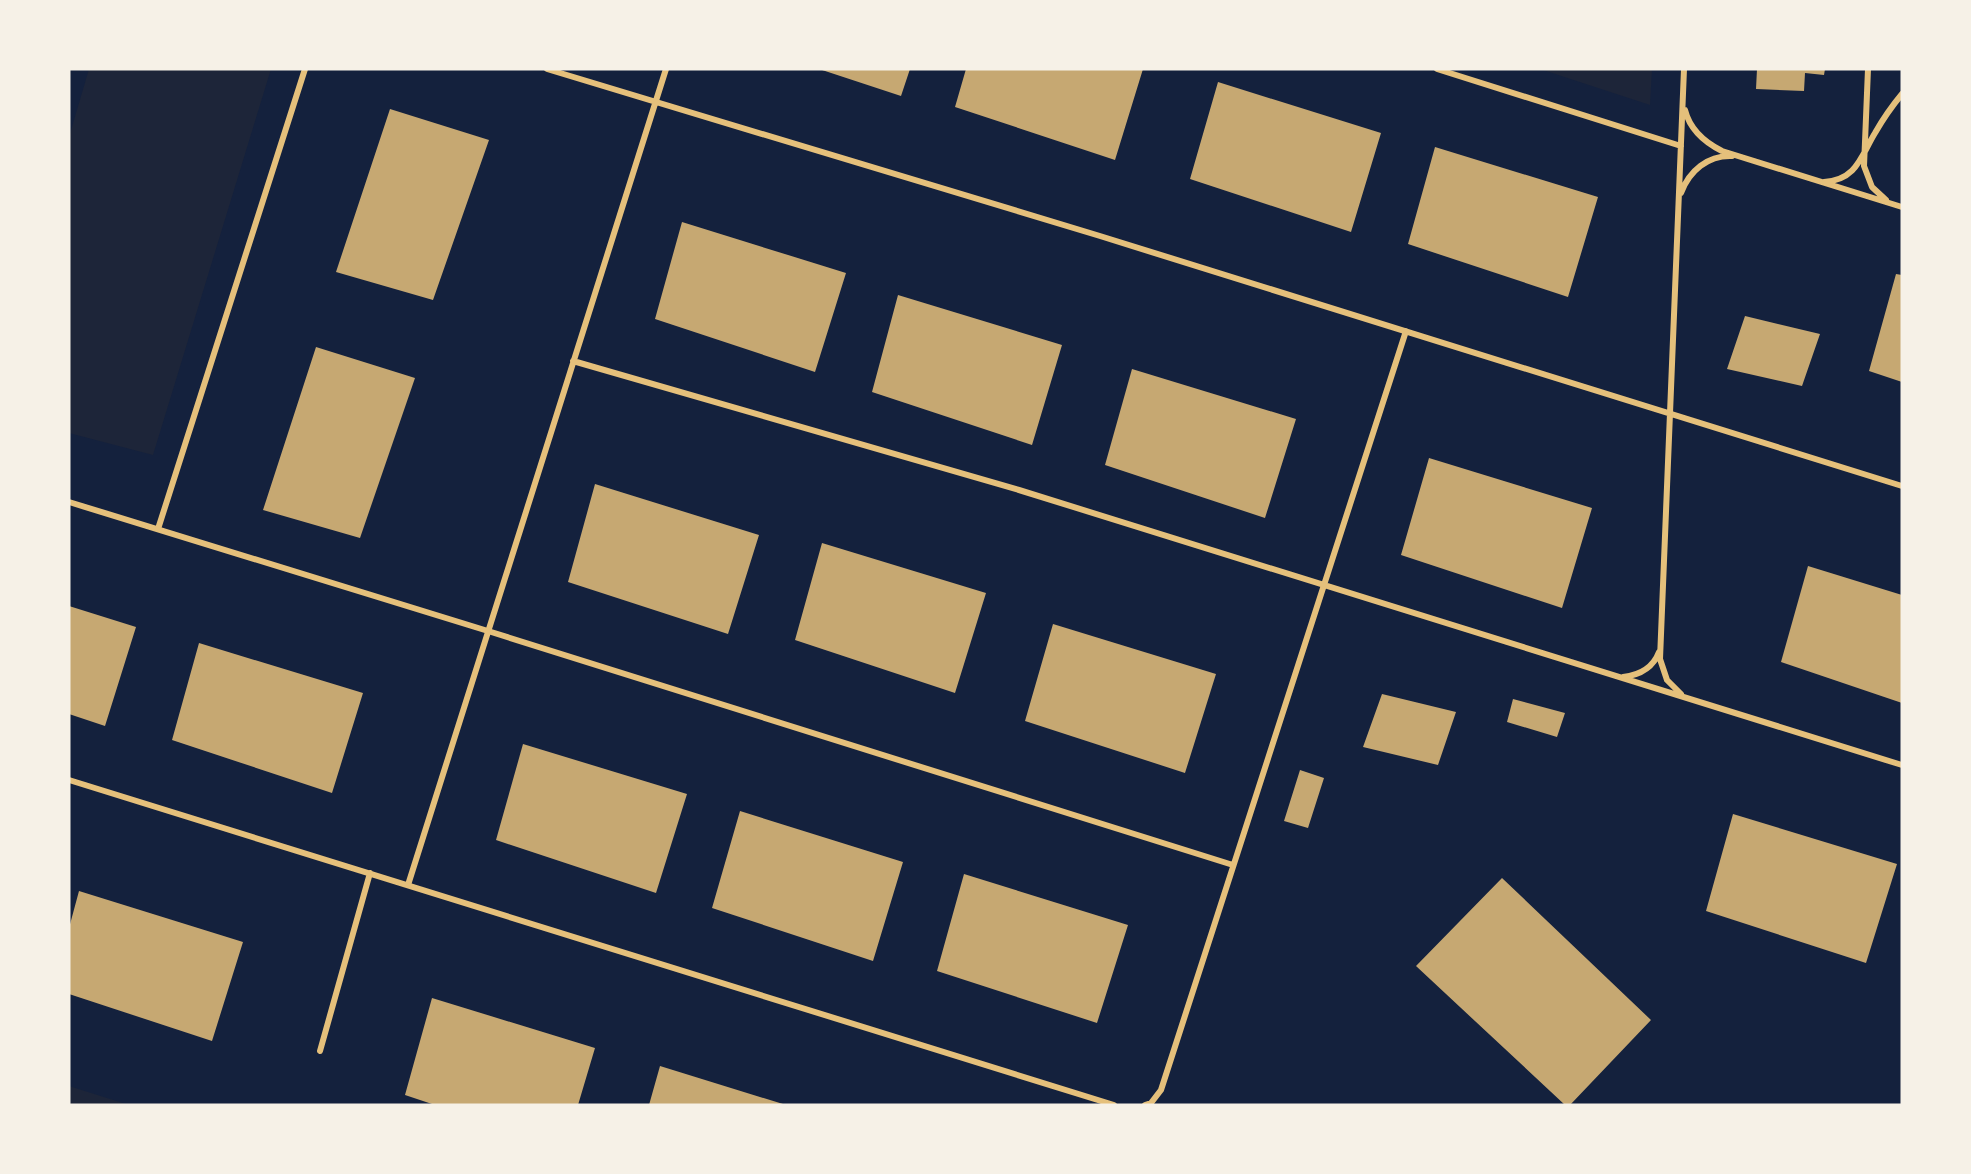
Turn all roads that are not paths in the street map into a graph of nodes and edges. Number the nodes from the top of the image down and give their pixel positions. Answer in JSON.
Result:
{"nodes":[{"id":1,"x":305,"y":69,"type":"edge"},
{"id":2,"x":547,"y":69,"type":"edge"},
{"id":3,"x":666,"y":69,"type":"edge"},
{"id":4,"x":1437,"y":69,"type":"edge"},
{"id":5,"x":1684,"y":69,"type":"edge"},
{"id":6,"x":1868,"y":69,"type":"edge"},
{"id":7,"x":1902,"y":94,"type":"edge"},
{"id":8,"x":1683,"y":95,"type":"junction"},
{"id":9,"x":656,"y":101,"type":"junction"},
{"id":10,"x":1681,"y":146,"type":"junction"},
{"id":11,"x":1864,"y":154,"type":"junction"},
{"id":12,"x":1740,"y":157,"type":"junction"},
{"id":13,"x":1820,"y":182,"type":"junction"},
{"id":14,"x":1894,"y":205,"type":"junction"},
{"id":15,"x":1902,"y":207,"type":"edge"},
{"id":16,"x":1679,"y":208,"type":"junction"},
{"id":17,"x":1406,"y":332,"type":"junction"},
{"id":18,"x":573,"y":361,"type":"junction"},
{"id":19,"x":1670,"y":414,"type":"junction"},
{"id":20,"x":1902,"y":486,"type":"edge"},
{"id":21,"x":69,"y":502,"type":"edge"},
{"id":22,"x":158,"y":529,"type":"junction"},
{"id":23,"x":1323,"y":585,"type":"junction"},
{"id":24,"x":488,"y":631,"type":"junction"},
{"id":25,"x":1660,"y":649,"type":"junction"},
{"id":26,"x":1612,"y":674,"type":"junction"},
{"id":27,"x":1686,"y":698,"type":"junction"},
{"id":28,"x":1902,"y":765,"type":"edge"},
{"id":29,"x":69,"y":780,"type":"edge"},
{"id":30,"x":1233,"y":865,"type":"junction"},
{"id":31,"x":370,"y":873,"type":"junction"},
{"id":32,"x":408,"y":885,"type":"junction"},
{"id":33,"x":320,"y":1051,"type":"dead end"},
{"id":34,"x":1114,"y":1105,"type":"edge"},
{"id":35,"x":1145,"y":1105,"type":"edge"}],
"edges":[{"from":1,"to":22,"type":"street"},
{"from":2,"to":9,"type":"street"},
{"from":3,"to":9,"type":"street"},
{"from":4,"to":10,"type":"street"},
{"from":5,"to":8,"type":"street"},
{"from":6,"to":11,"type":"street"},
{"from":7,"to":11,"type":"street"},
{"from":8,"to":10,"type":"street"},
{"from":8,"to":12,"type":"street"},
{"from":9,"to":17,"type":"street"},
{"from":9,"to":18,"type":"street"},
{"from":10,"to":16,"type":"street"},
{"from":11,"to":13,"type":"street"},
{"from":11,"to":14,"type":"street"},
{"from":12,"to":13,"type":"street"},
{"from":12,"to":16,"type":"street"},
{"from":13,"to":14,"type":"street"},
{"from":14,"to":15,"type":"street"},
{"from":16,"to":19,"type":"street"},
{"from":17,"to":19,"type":"street"},
{"from":17,"to":23,"type":"street"},
{"from":18,"to":23,"type":"street"},
{"from":18,"to":24,"type":"street"},
{"from":19,"to":20,"type":"street"},
{"from":19,"to":25,"type":"street"},
{"from":21,"to":22,"type":"street"},
{"from":22,"to":24,"type":"street"},
{"from":23,"to":26,"type":"street"},
{"from":23,"to":30,"type":"street"},
{"from":24,"to":30,"type":"street"},
{"from":24,"to":32,"type":"street"},
{"from":25,"to":26,"type":"street"},
{"from":25,"to":27,"type":"street"},
{"from":26,"to":27,"type":"street"},
{"from":27,"to":28,"type":"street"},
{"from":29,"to":31,"type":"street"},
{"from":30,"to":35,"type":"street"},
{"from":31,"to":32,"type":"street"},
{"from":31,"to":33,"type":"street"},
{"from":32,"to":34,"type":"street"}]}
